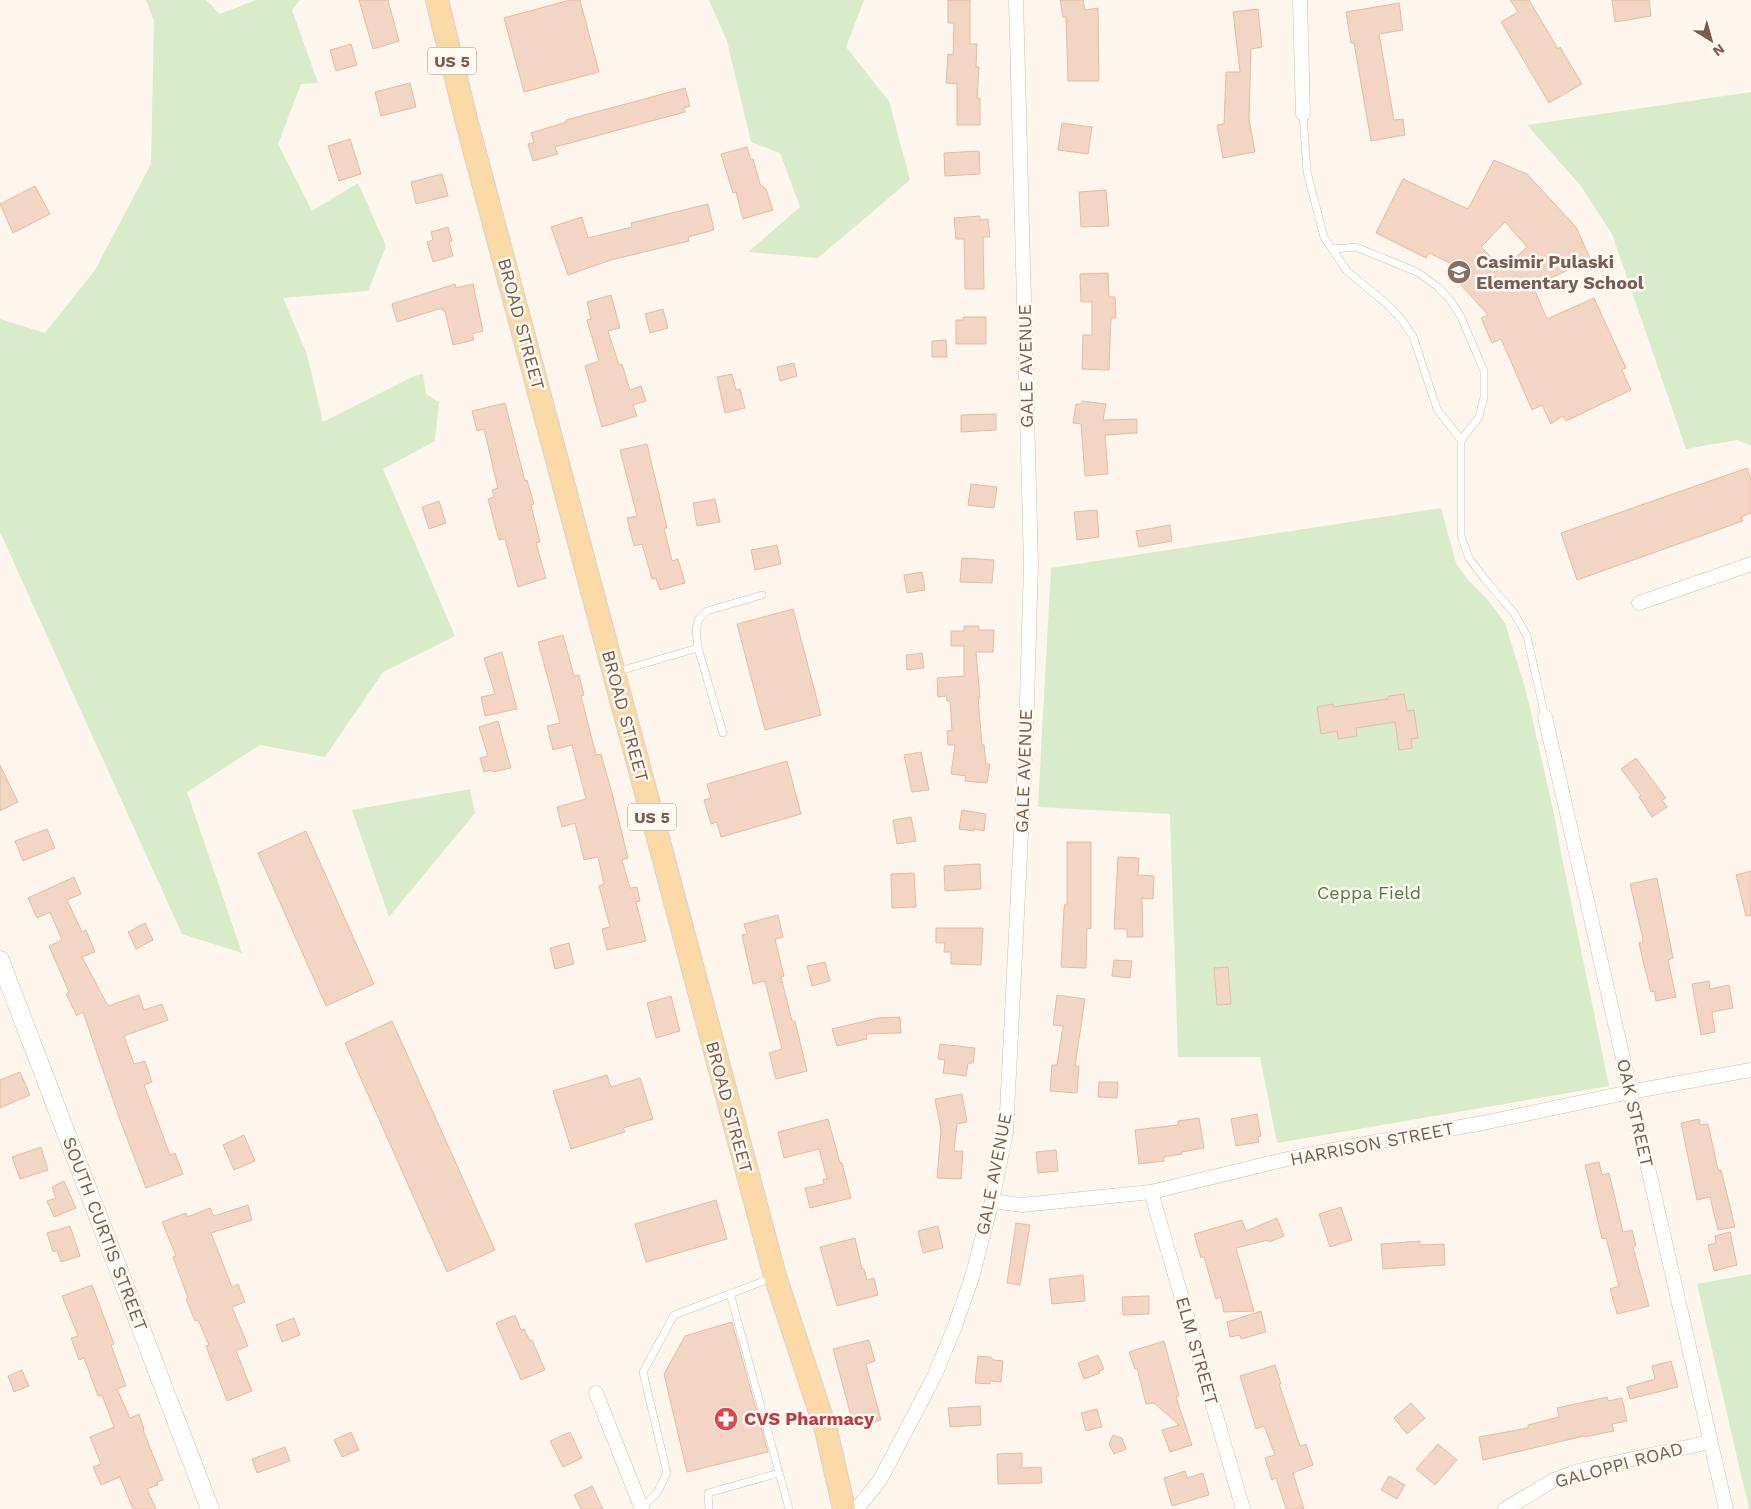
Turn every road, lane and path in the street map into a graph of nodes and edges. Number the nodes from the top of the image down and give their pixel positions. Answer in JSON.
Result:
{"nodes":[{"id":1,"x":437,"y":0,"type":"edge"},
{"id":2,"x":1016,"y":0,"type":"edge"},
{"id":3,"x":1300,"y":0,"type":"edge"},
{"id":4,"x":1303,"y":114,"type":"joint"},
{"id":5,"x":1333,"y":249,"type":"junction"},
{"id":6,"x":1461,"y":440,"type":"junction"},
{"id":7,"x":1751,"y":564,"type":"edge"},
{"id":8,"x":762,"y":595,"type":"dead end"},
{"id":9,"x":1639,"y":604,"type":"dead end"},
{"id":10,"x":698,"y":648,"type":"junction"},
{"id":11,"x":614,"y":673,"type":"junction"},
{"id":12,"x":1546,"y":717,"type":"joint"},
{"id":13,"x":723,"y":733,"type":"dead end"},
{"id":14,"x":0,"y":960,"type":"edge"},
{"id":15,"x":1751,"y":1070,"type":"edge"},
{"id":16,"x":1630,"y":1092,"type":"junction"},
{"id":17,"x":1151,"y":1192,"type":"junction"},
{"id":18,"x":992,"y":1201,"type":"junction"},
{"id":19,"x":775,"y":1276,"type":"junction"},
{"id":20,"x":730,"y":1293,"type":"junction"},
{"id":21,"x":596,"y":1393,"type":"dead end"},
{"id":22,"x":1710,"y":1442,"type":"junction"},
{"id":23,"x":779,"y":1472,"type":"junction"},
{"id":24,"x":210,"y":1509,"type":"edge"},
{"id":25,"x":642,"y":1509,"type":"edge"},
{"id":26,"x":709,"y":1509,"type":"edge"},
{"id":27,"x":789,"y":1509,"type":"edge"},
{"id":28,"x":844,"y":1509,"type":"edge"},
{"id":29,"x":857,"y":1509,"type":"edge"},
{"id":30,"x":1243,"y":1509,"type":"edge"},
{"id":31,"x":1505,"y":1509,"type":"edge"},
{"id":32,"x":1726,"y":1509,"type":"edge"}],
"edges":[{"from":1,"to":11,"type":"main road","name":"BROAD STREET","number":"US 5"},
{"from":2,"to":18,"type":"street","name":"GALE AVENUE"},
{"from":3,"to":4,"type":"street"},
{"from":4,"to":5,"type":"lane"},
{"from":5,"to":6,"type":"lane"},
{"from":5,"to":6,"type":"lane"},
{"from":6,"to":12,"type":"lane"},
{"from":7,"to":9,"type":"street"},
{"from":8,"to":10,"type":"lane"},
{"from":10,"to":11,"type":"lane"},
{"from":10,"to":13,"type":"lane"},
{"from":11,"to":19,"type":"main road","name":"BROAD STREET","number":"US 5"},
{"from":12,"to":16,"type":"street","name":"OAK STREET"},
{"from":14,"to":24,"type":"street","name":"SOUTH CURTIS STREET"},
{"from":15,"to":16,"type":"street","name":"HARRISON STREET"},
{"from":16,"to":17,"type":"street","name":"HARRISON STREET"},
{"from":16,"to":22,"type":"street","name":"OAK STREET"},
{"from":17,"to":18,"type":"street","name":"HARRISON STREET"},
{"from":17,"to":30,"type":"street","name":"ELM STREET"},
{"from":18,"to":29,"type":"street","name":"GALE AVENUE"},
{"from":19,"to":20,"type":"lane"},
{"from":19,"to":28,"type":"main road","name":"BROAD STREET","number":"US 5"},
{"from":20,"to":23,"type":"lane"},
{"from":20,"to":25,"type":"lane"},
{"from":21,"to":25,"type":"street"},
{"from":22,"to":31,"type":"street","name":"GALOPPI ROAD"},
{"from":22,"to":32,"type":"street","name":"OAK STREET"},
{"from":23,"to":26,"type":"lane"},
{"from":23,"to":27,"type":"lane"}]}
